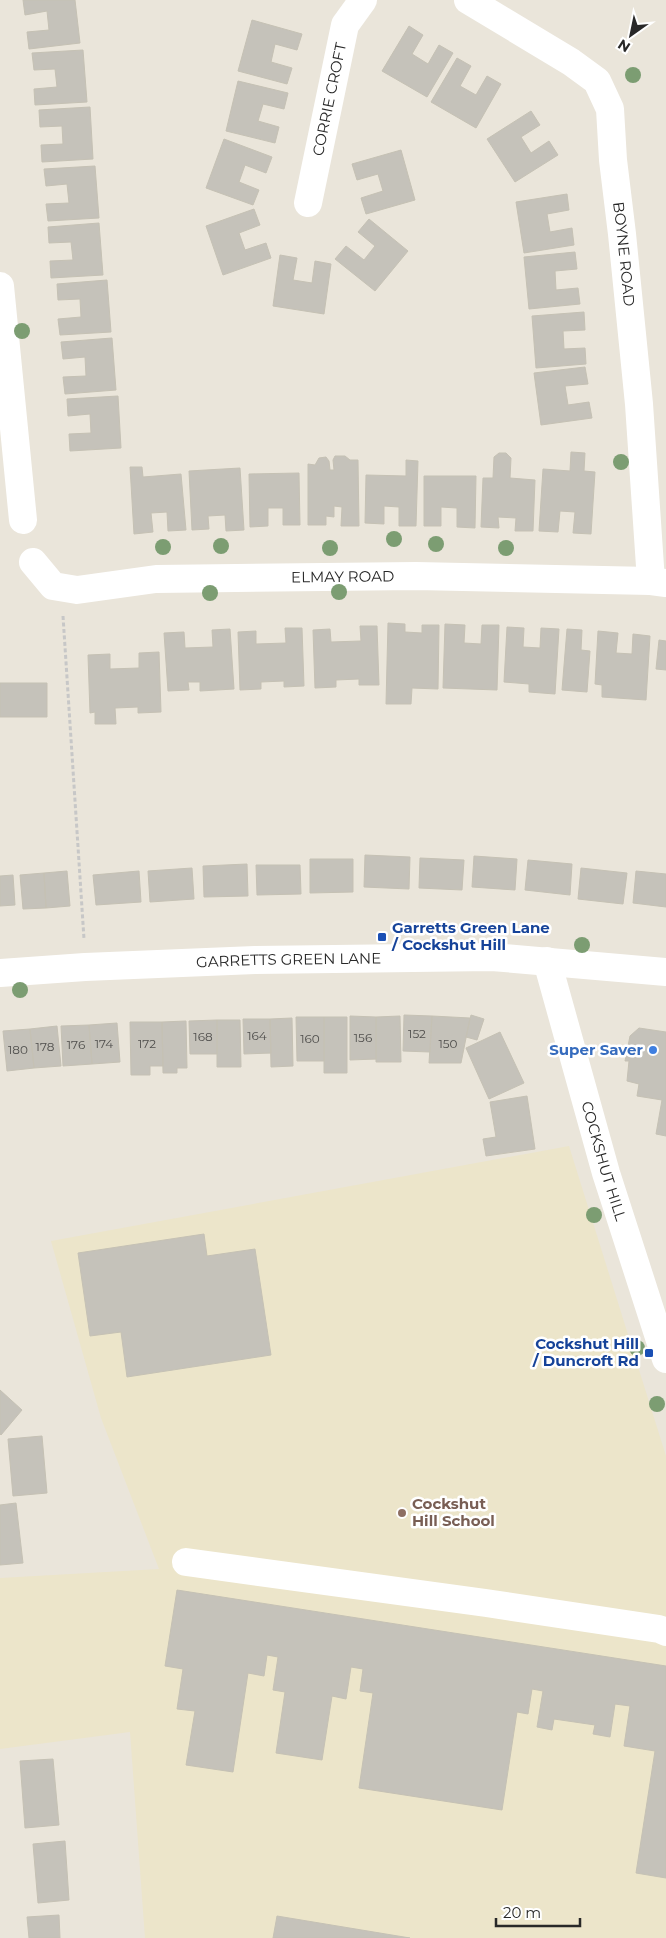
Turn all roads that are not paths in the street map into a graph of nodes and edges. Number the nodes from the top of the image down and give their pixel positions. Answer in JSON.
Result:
{"nodes":[{"id":1,"x":363,"y":0,"type":"edge"},
{"id":2,"x":468,"y":0,"type":"edge"},
{"id":3,"x":308,"y":203,"type":"dead end"},
{"id":4,"x":0,"y":286,"type":"edge"},
{"id":5,"x":22,"y":520,"type":"dead end"},
{"id":6,"x":33,"y":562,"type":"dead end"},
{"id":7,"x":659,"y":582,"type":"edge"},
{"id":8,"x":546,"y":961,"type":"junction"},
{"id":9,"x":666,"y":972,"type":"edge"},
{"id":10,"x":0,"y":973,"type":"edge"},
{"id":11,"x":666,"y":1358,"type":"edge"},
{"id":12,"x":186,"y":1562,"type":"dead end"},
{"id":13,"x":666,"y":1632,"type":"edge"}],
"edges":[{"from":1,"to":3,"type":"street","name":"CORRIE CROFT"},
{"from":2,"to":7,"type":"street","name":"BOYNE ROAD"},
{"from":4,"to":5,"type":"street"},
{"from":6,"to":7,"type":"street","name":"ELMAY ROAD"},
{"from":8,"to":9,"type":"street","name":"GARRETTS GREEN LANE"},
{"from":8,"to":10,"type":"street","name":"GARRETTS GREEN LANE"},
{"from":8,"to":11,"type":"street","name":"COCKSHUT HILL"},
{"from":12,"to":13,"type":"street"}]}
